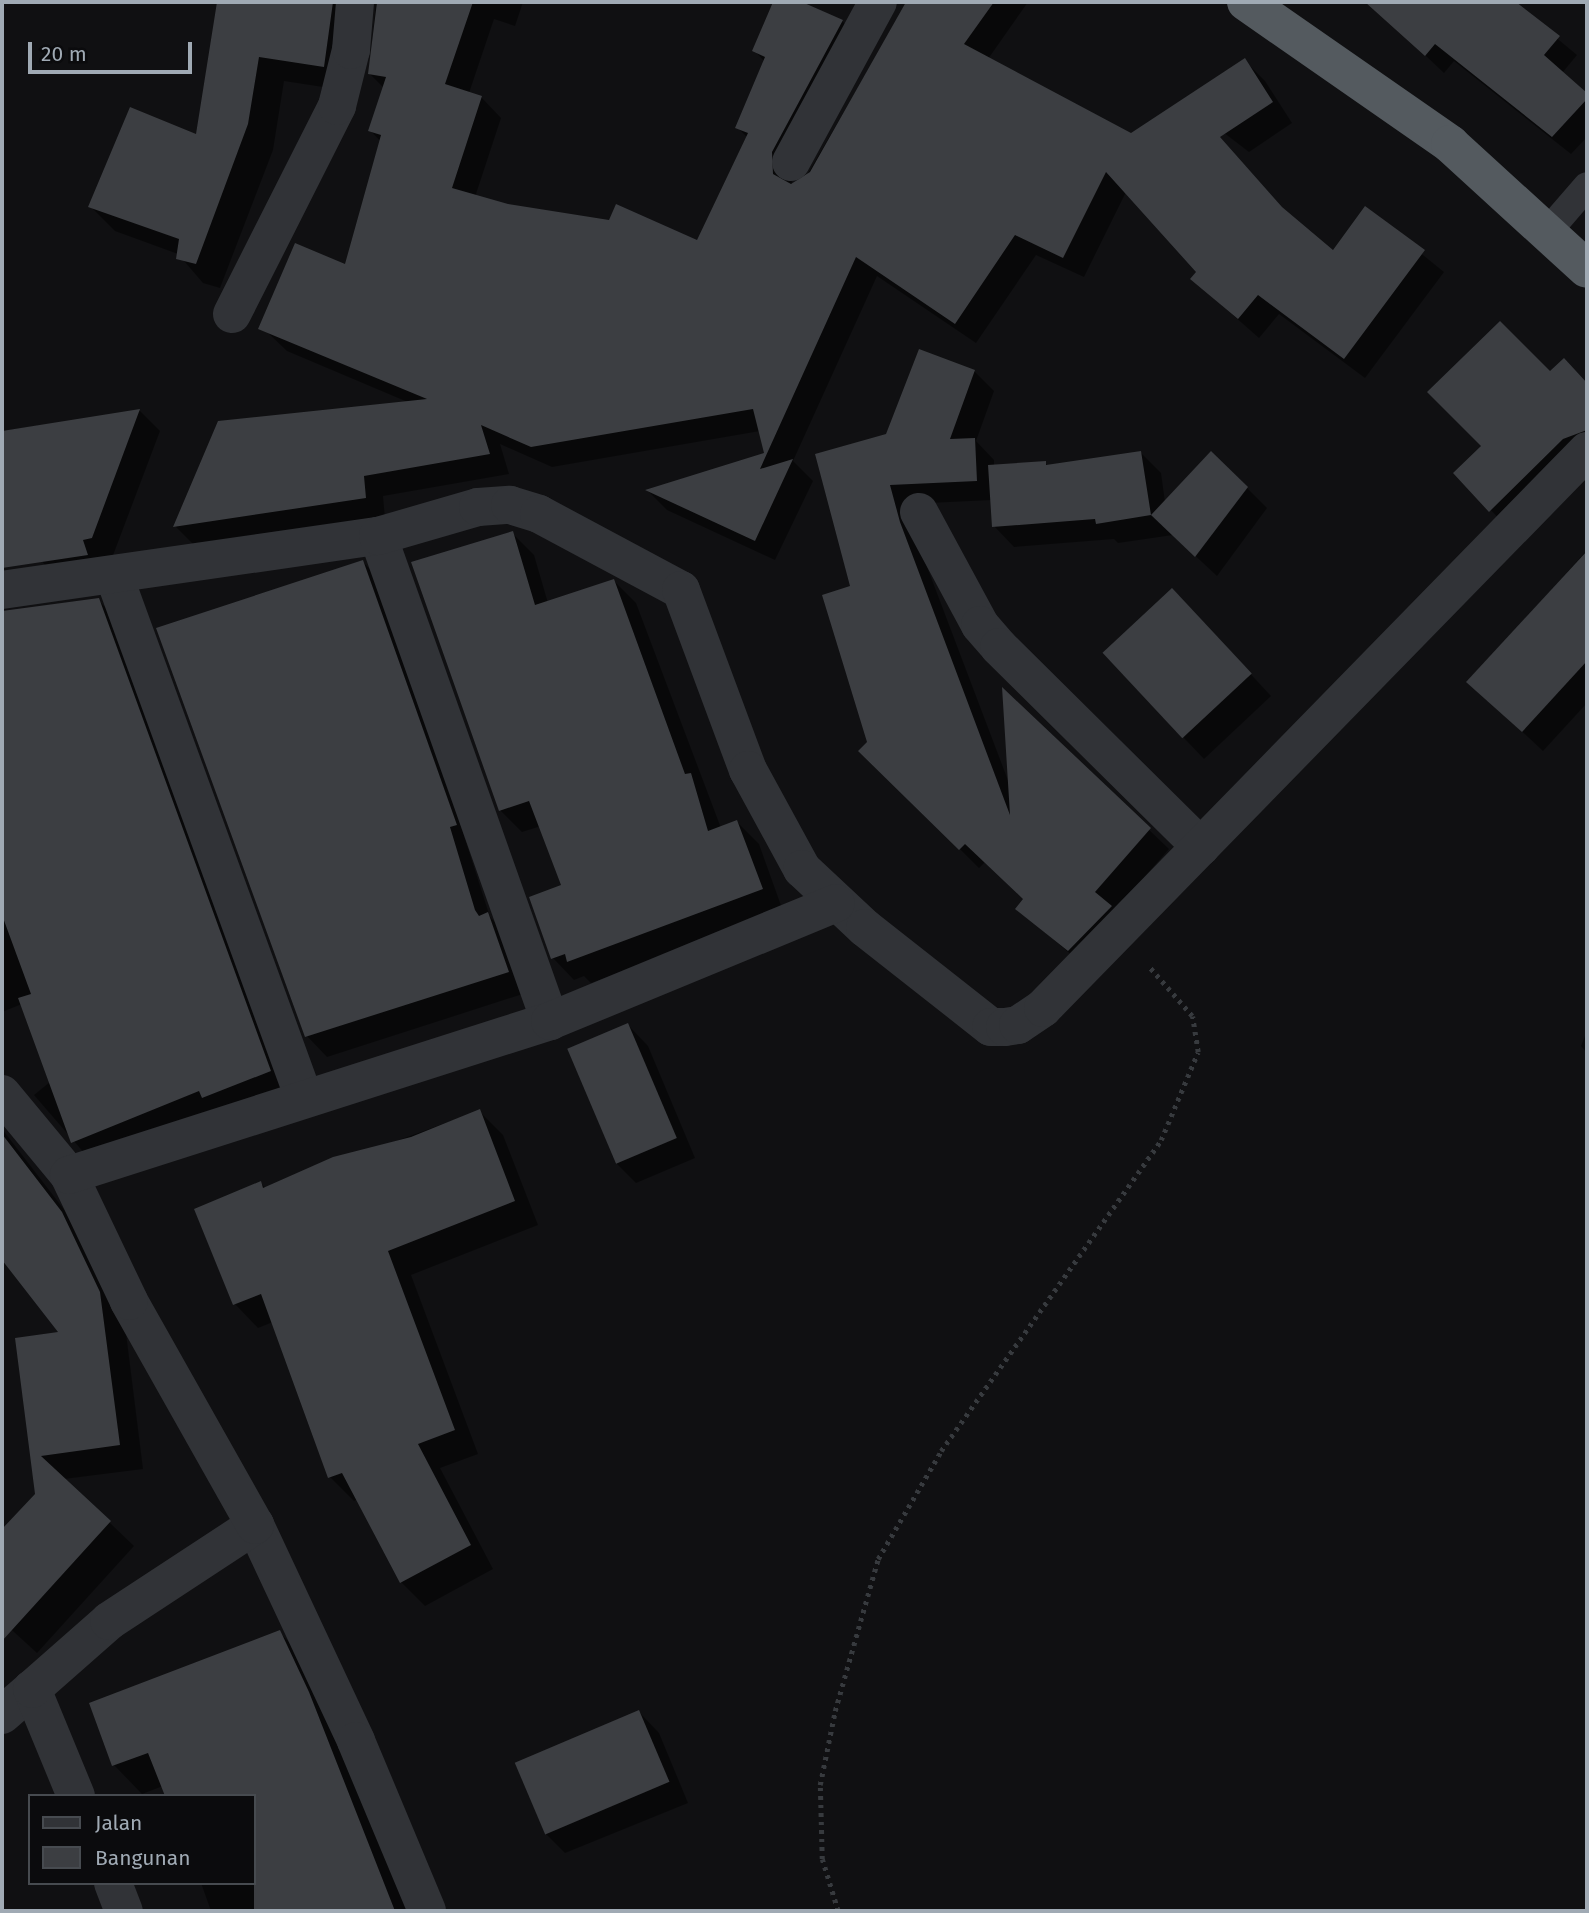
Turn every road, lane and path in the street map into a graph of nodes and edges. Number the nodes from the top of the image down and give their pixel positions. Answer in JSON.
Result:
{"nodes":[{"id":1,"x":355,"y":2,"type":"edge"},
{"id":2,"x":877,"y":2,"type":"edge"},
{"id":3,"x":1246,"y":2,"type":"edge"},
{"id":4,"x":791,"y":162,"type":"dead end"},
{"id":5,"x":1587,"y":186,"type":"edge"},
{"id":6,"x":1549,"y":230,"type":"junction"},
{"id":7,"x":1587,"y":269,"type":"edge"},
{"id":8,"x":232,"y":314,"type":"dead end"},
{"id":9,"x":1587,"y":451,"type":"edge"},
{"id":10,"x":919,"y":512,"type":"dead end"},
{"id":11,"x":378,"y":536,"type":"junction"},
{"id":12,"x":114,"y":576,"type":"junction"},
{"id":13,"x":2,"y":590,"type":"edge"},
{"id":14,"x":1201,"y":847,"type":"junction"},
{"id":15,"x":836,"y":903,"type":"junction"},
{"id":16,"x":1117,"y":930,"type":"junction"},
{"id":17,"x":550,"y":1021,"type":"junction"},
{"id":18,"x":2,"y":1094,"type":"edge"},
{"id":19,"x":304,"y":1098,"type":"junction"},
{"id":20,"x":69,"y":1175,"type":"junction"},
{"id":21,"x":255,"y":1525,"type":"junction"},
{"id":22,"x":32,"y":1689,"type":"junction"},
{"id":23,"x":2,"y":1715,"type":"edge"},
{"id":24,"x":75,"y":1794,"type":"edge"},
{"id":25,"x":114,"y":1885,"type":"edge"},
{"id":26,"x":124,"y":1911,"type":"edge"},
{"id":27,"x":427,"y":1911,"type":"edge"},
{"id":28,"x":838,"y":1911,"type":"edge"}],
"edges":[{"from":1,"to":8,"type":"street"},
{"from":2,"to":4,"type":"street"},
{"from":3,"to":6,"type":"highway"},
{"from":5,"to":6,"type":"lane"},
{"from":6,"to":7,"type":"highway"},
{"from":9,"to":14,"type":"street"},
{"from":10,"to":14,"type":"street"},
{"from":11,"to":12,"type":"street"},
{"from":11,"to":15,"type":"street"},
{"from":11,"to":17,"type":"street"},
{"from":12,"to":13,"type":"street"},
{"from":12,"to":19,"type":"street"},
{"from":14,"to":16,"type":"street"},
{"from":15,"to":16,"type":"street"},
{"from":15,"to":17,"type":"street"},
{"from":16,"to":28,"type":"path"},
{"from":17,"to":19,"type":"street"},
{"from":18,"to":20,"type":"street"},
{"from":19,"to":20,"type":"street"},
{"from":20,"to":21,"type":"street"},
{"from":21,"to":22,"type":"street"},
{"from":21,"to":27,"type":"street"},
{"from":22,"to":23,"type":"street"},
{"from":22,"to":24,"type":"street"},
{"from":25,"to":26,"type":"street"}]}
